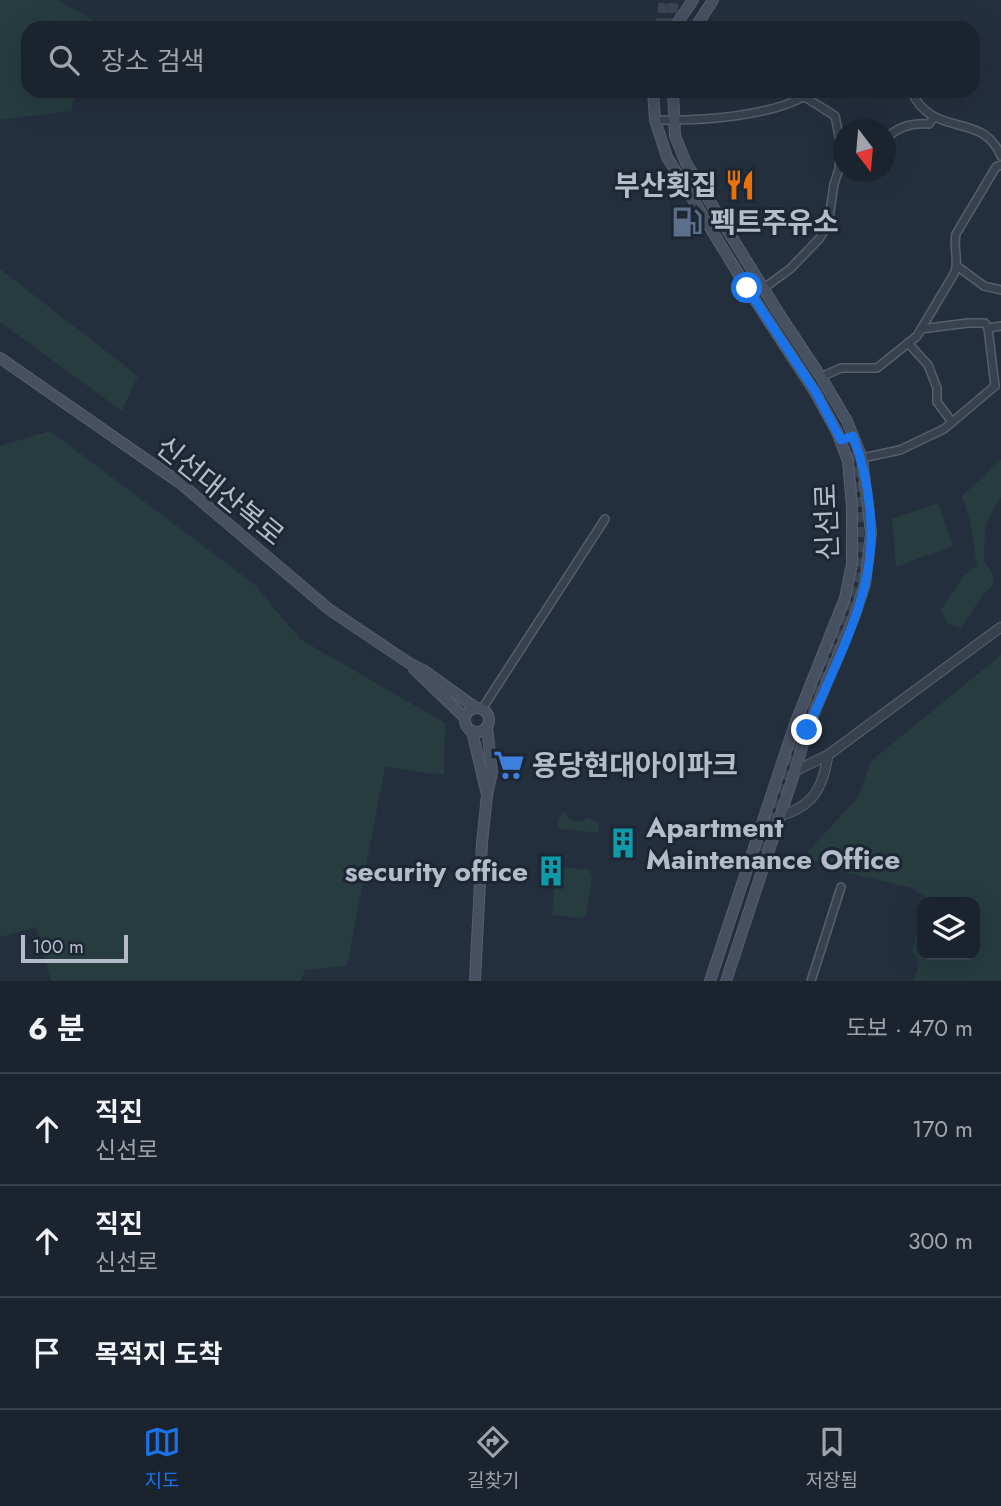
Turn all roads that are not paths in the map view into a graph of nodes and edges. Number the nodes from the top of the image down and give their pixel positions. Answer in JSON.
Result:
{"nodes":[{"id":1,"x":693,"y":0,"type":"edge"},
{"id":2,"x":713,"y":0,"type":"edge"},
{"id":3,"x":679,"y":21,"type":"edge"},
{"id":4,"x":700,"y":21,"type":"edge"},
{"id":5,"x":653,"y":98,"type":"edge"},
{"id":6,"x":673,"y":98,"type":"edge"},
{"id":7,"x":801,"y":98,"type":"edge"},
{"id":8,"x":807,"y":98,"type":"edge"},
{"id":9,"x":914,"y":98,"type":"edge"},
{"id":10,"x":933,"y":118,"type":"junction"},
{"id":11,"x":836,"y":119,"type":"edge"},
{"id":12,"x":655,"y":120,"type":"junction"},
{"id":13,"x":674,"y":121,"type":"junction"},
{"id":14,"x":896,"y":130,"type":"edge"},
{"id":15,"x":1001,"y":156,"type":"edge"},
{"id":16,"x":1001,"y":166,"type":"edge"},
{"id":17,"x":835,"y":182,"type":"edge"},
{"id":18,"x":957,"y":266,"type":"junction"},
{"id":19,"x":764,"y":288,"type":"junction"},
{"id":20,"x":1001,"y":290,"type":"edge"},
{"id":21,"x":1001,"y":326,"type":"edge"},
{"id":22,"x":988,"y":328,"type":"junction"},
{"id":23,"x":921,"y":329,"type":"junction"},
{"id":24,"x":908,"y":343,"type":"junction"},
{"id":25,"x":0,"y":358,"type":"edge"},
{"id":26,"x":821,"y":376,"type":"junction"},
{"id":27,"x":998,"y":388,"type":"edge"},
{"id":28,"x":952,"y":422,"type":"junction"},
{"id":29,"x":853,"y":436,"type":"junction"},
{"id":30,"x":841,"y":440,"type":"junction"},
{"id":31,"x":862,"y":458,"type":"junction"},
{"id":32,"x":605,"y":519,"type":"dead end"},
{"id":33,"x":1001,"y":627,"type":"edge"},
{"id":34,"x":409,"y":663,"type":"junction"},
{"id":35,"x":479,"y":708,"type":"junction"},
{"id":36,"x":465,"y":718,"type":"junction"},
{"id":37,"x":487,"y":727,"type":"junction"},
{"id":38,"x":472,"y":731,"type":"junction"},
{"id":39,"x":828,"y":755,"type":"junction"},
{"id":40,"x":795,"y":771,"type":"junction"},
{"id":41,"x":487,"y":795,"type":"junction"},
{"id":42,"x":779,"y":816,"type":"junction"},
{"id":43,"x":841,"y":887,"type":"dead end"},
{"id":44,"x":475,"y":981,"type":"edge"},
{"id":45,"x":710,"y":981,"type":"edge"},
{"id":46,"x":726,"y":981,"type":"edge"},
{"id":47,"x":811,"y":981,"type":"edge"}],
"edges":[{"from":1,"to":3,"type":"main road"},
{"from":2,"to":4,"type":"main road"},
{"from":5,"to":12,"type":"main road","name":"신선로"},
{"from":6,"to":13,"type":"main road","name":"신선로"},
{"from":7,"to":13,"type":"street"},
{"from":8,"to":11,"type":"street"},
{"from":9,"to":10,"type":"street"},
{"from":10,"to":14,"type":"street"},
{"from":10,"to":15,"type":"street"},
{"from":12,"to":13,"type":"street"},
{"from":12,"to":30,"type":"main road","name":"신선로"},
{"from":13,"to":19,"type":"main road","name":"신선로"},
{"from":16,"to":18,"type":"street"},
{"from":17,"to":19,"type":"street"},
{"from":18,"to":20,"type":"street"},
{"from":18,"to":23,"type":"street"},
{"from":19,"to":26,"type":"main road","name":"신선로"},
{"from":21,"to":22,"type":"street"},
{"from":22,"to":23,"type":"street"},
{"from":22,"to":27,"type":"street"},
{"from":23,"to":24,"type":"street"},
{"from":24,"to":26,"type":"street"},
{"from":24,"to":28,"type":"street"},
{"from":25,"to":34,"type":"main road","name":"신선대산복로"},
{"from":26,"to":29,"type":"main road","name":"신선로"},
{"from":27,"to":28,"type":"street"},
{"from":28,"to":31,"type":"street"},
{"from":29,"to":30,"type":"main road"},
{"from":29,"to":31,"type":"main road","name":"신선로"},
{"from":30,"to":45,"type":"main road","name":"신선로"},
{"from":31,"to":40,"type":"main road","name":"신선로"},
{"from":32,"to":35,"type":"street"},
{"from":33,"to":39,"type":"street"},
{"from":34,"to":35,"type":"main road","name":"신선대산복로"},
{"from":34,"to":36,"type":"main road","name":"신선대산복로"},
{"from":35,"to":36,"type":"main road"},
{"from":35,"to":37,"type":"main road","name":"신선대산복로"},
{"from":36,"to":38,"type":"main road","name":"신선대산복로"},
{"from":37,"to":38,"type":"main road"},
{"from":37,"to":41,"type":"main road","name":"신선대산복로"},
{"from":38,"to":41,"type":"main road","name":"신선대산복로"},
{"from":39,"to":40,"type":"street"},
{"from":39,"to":42,"type":"street"},
{"from":40,"to":42,"type":"main road","name":"신선로"},
{"from":41,"to":44,"type":"main road","name":"신선대산복로"},
{"from":42,"to":46,"type":"main road","name":"신선로"},
{"from":43,"to":47,"type":"street"}]}
